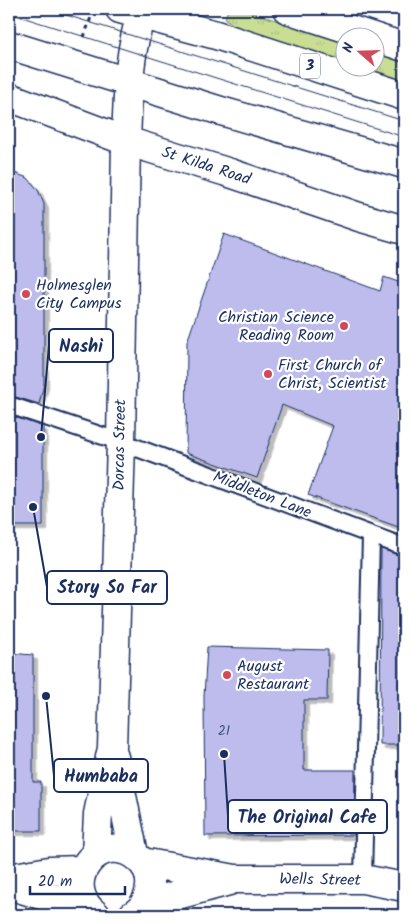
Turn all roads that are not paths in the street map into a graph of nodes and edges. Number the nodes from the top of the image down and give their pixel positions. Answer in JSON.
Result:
{"nodes":[{"id":1,"x":287,"y":9,"type":"edge"},
{"id":2,"x":135,"y":11,"type":"edge"},
{"id":3,"x":9,"y":45,"type":"edge"},
{"id":4,"x":404,"y":47,"type":"edge"},
{"id":5,"x":128,"y":83,"type":"junction"},
{"id":6,"x":404,"y":96,"type":"edge"},
{"id":7,"x":9,"y":98,"type":"edge"},
{"id":8,"x":126,"y":141,"type":"junction"},
{"id":9,"x":404,"y":164,"type":"edge"},
{"id":10,"x":404,"y":230,"type":"edge"},
{"id":11,"x":9,"y":405,"type":"edge"},
{"id":12,"x":121,"y":442,"type":"junction"},
{"id":13,"x":371,"y":536,"type":"junction"},
{"id":14,"x":404,"y":547,"type":"edge"},
{"id":15,"x":112,"y":748,"type":"junction"},
{"id":16,"x":138,"y":858,"type":"junction"},
{"id":17,"x":89,"y":862,"type":"junction"},
{"id":18,"x":9,"y":878,"type":"edge"},
{"id":19,"x":235,"y":879,"type":"junction"},
{"id":20,"x":363,"y":879,"type":"junction"},
{"id":21,"x":9,"y":885,"type":"edge"},
{"id":22,"x":404,"y":887,"type":"edge"},
{"id":23,"x":90,"y":910,"type":"edge"},
{"id":24,"x":139,"y":910,"type":"edge"}],
"edges":[{"from":1,"to":4,"type":"street"},
{"from":2,"to":5,"type":"street","name":"Dorcas Street"},
{"from":2,"to":6,"type":"street","number":"3"},
{"from":3,"to":5,"type":"street"},
{"from":5,"to":8,"type":"street","name":"Dorcas Street"},
{"from":5,"to":9,"type":"street"},
{"from":7,"to":8,"type":"street","name":"St Kilda Road"},
{"from":8,"to":10,"type":"street","name":"St Kilda Road"},
{"from":8,"to":12,"type":"street","name":"Dorcas Street"},
{"from":11,"to":12,"type":"lane","name":"Middleton Lane"},
{"from":12,"to":13,"type":"lane","name":"Middleton Lane"},
{"from":12,"to":15,"type":"street","name":"Dorcas Street"},
{"from":13,"to":14,"type":"lane","name":"Middleton Lane"},
{"from":13,"to":20,"type":"lane"},
{"from":15,"to":16,"type":"street","name":"Dorcas Street"},
{"from":15,"to":17,"type":"street","name":"Dorcas Street"},
{"from":16,"to":17,"type":"street","name":"Wells Street"},
{"from":16,"to":19,"type":"street","name":"Wells Street"},
{"from":16,"to":24,"type":"street","name":"Dorcas Street"},
{"from":17,"to":18,"type":"street"},
{"from":17,"to":23,"type":"street","name":"Dorcas Street"},
{"from":19,"to":20,"type":"street","name":"Wells Street"},
{"from":19,"to":24,"type":"street","name":"Wells Street"},
{"from":20,"to":22,"type":"street","name":"Wells Street"},
{"from":21,"to":23,"type":"street"}]}
